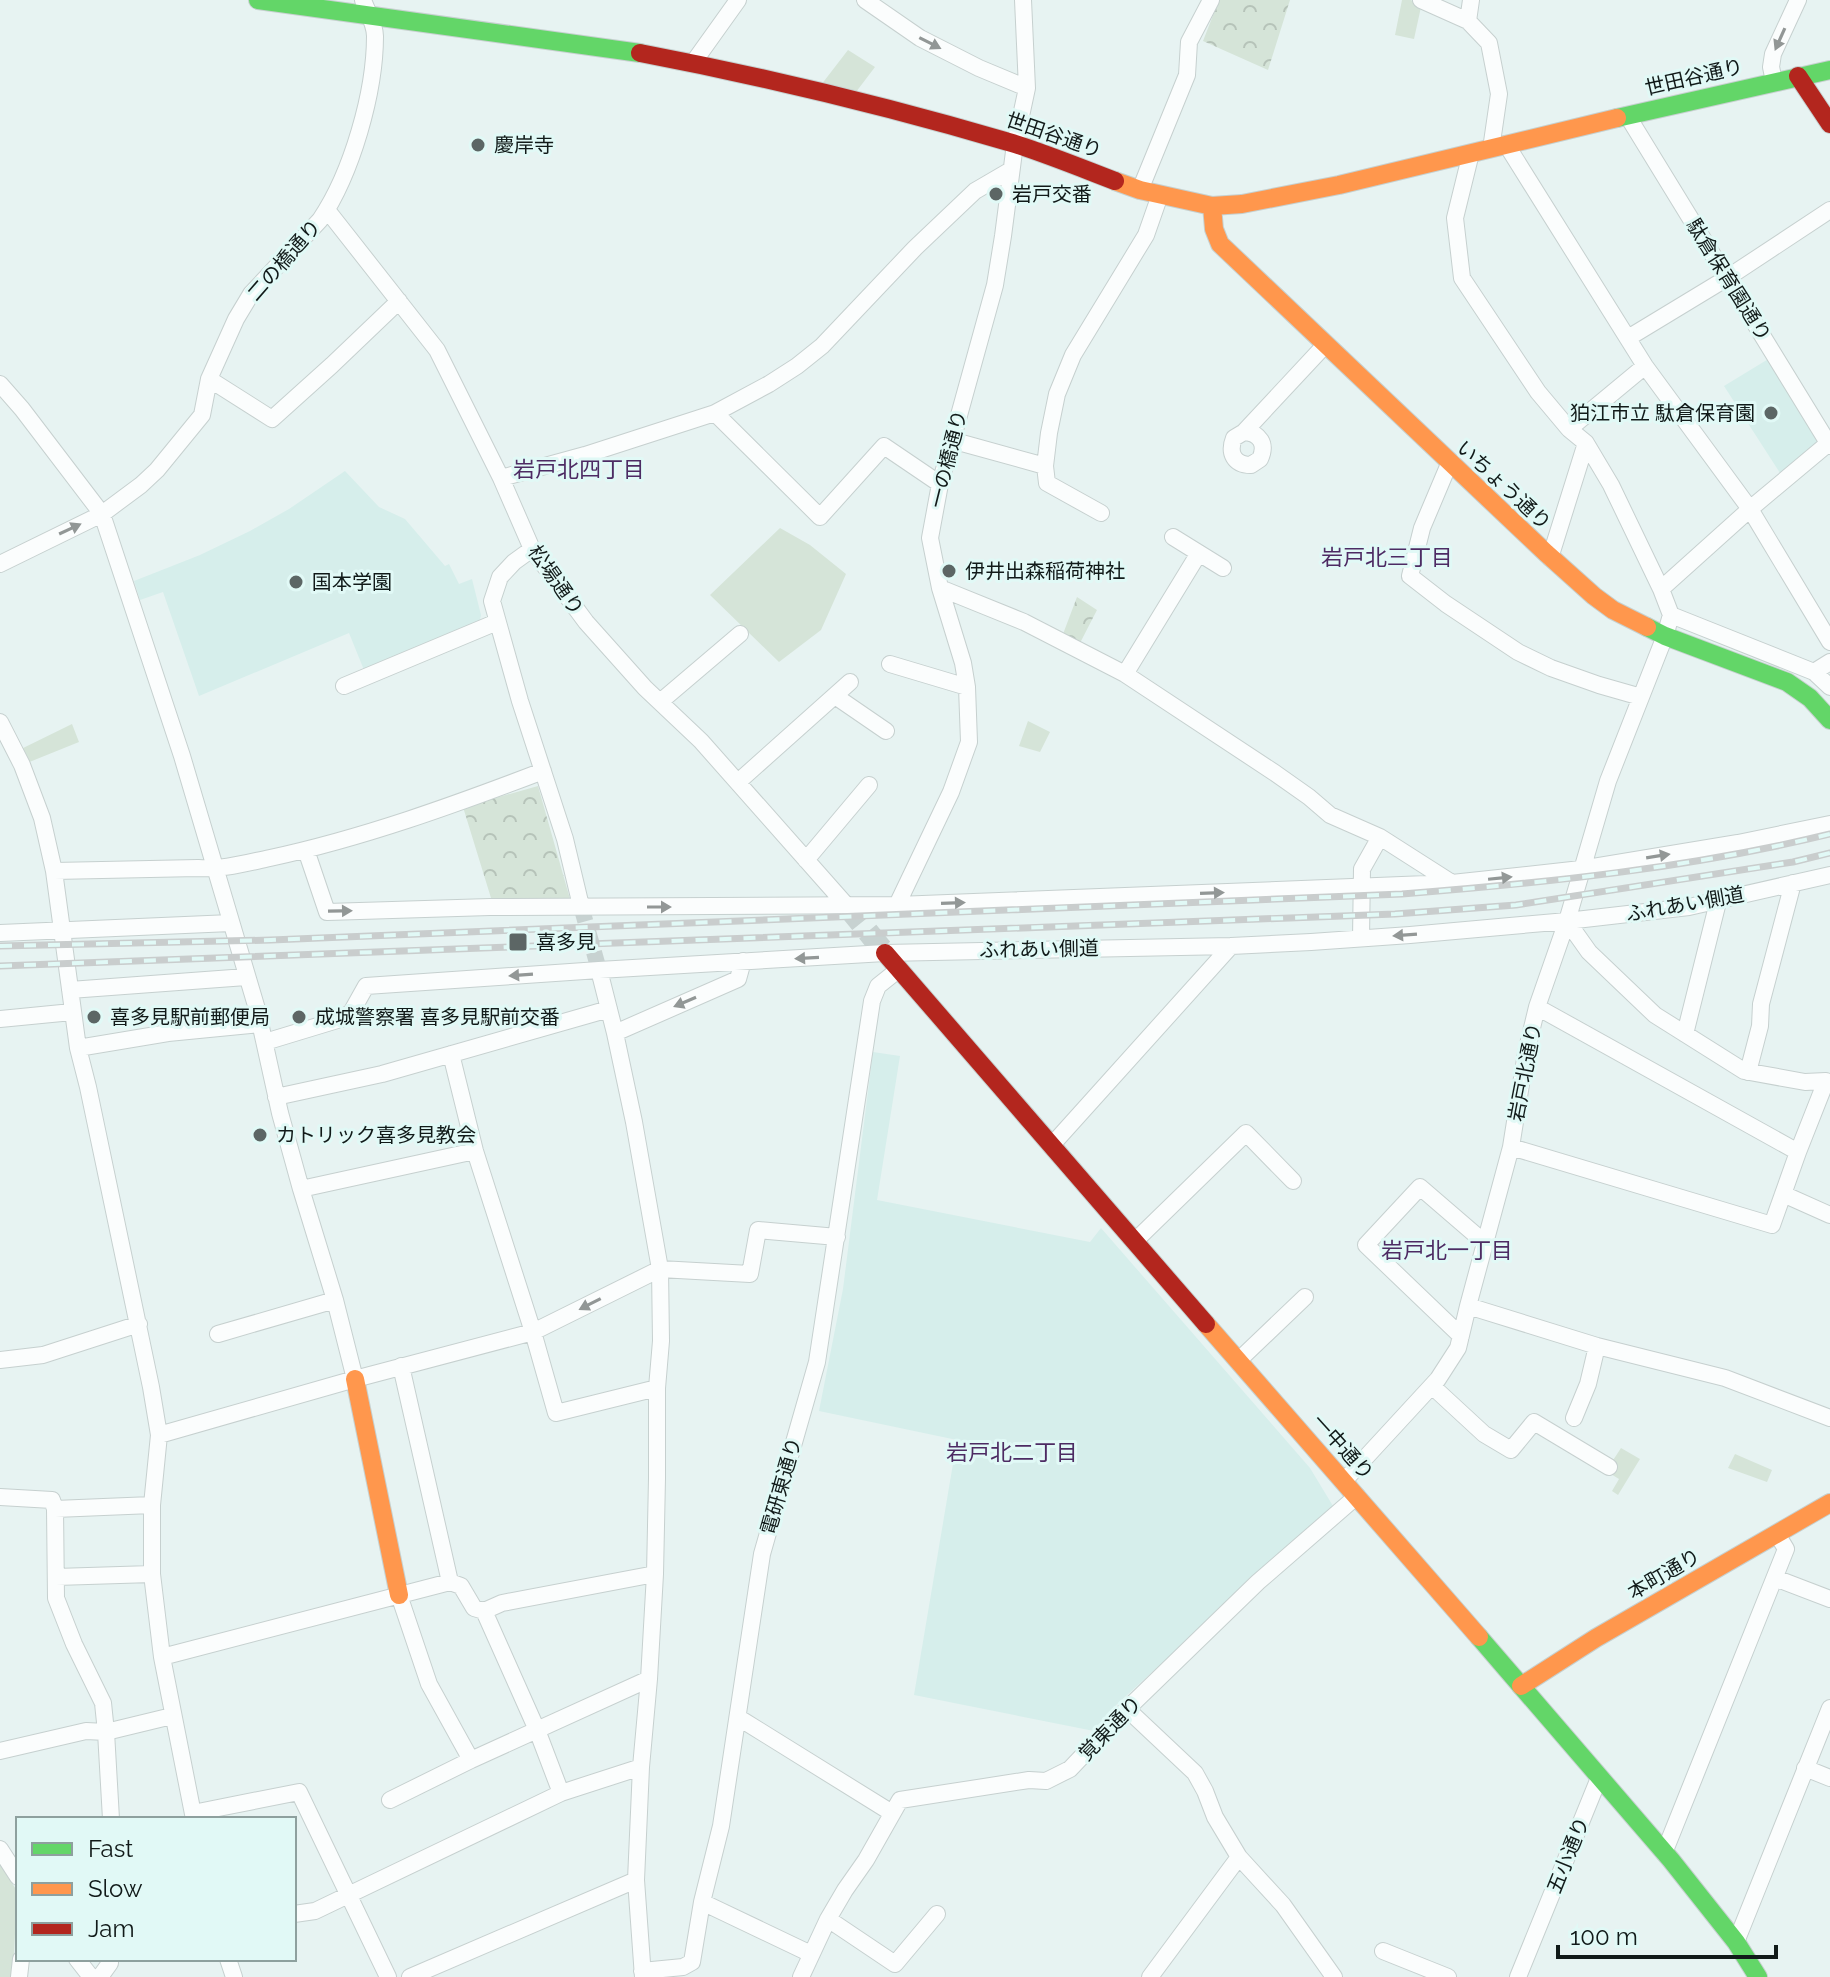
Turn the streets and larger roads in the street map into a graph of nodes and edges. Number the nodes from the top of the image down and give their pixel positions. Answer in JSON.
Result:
{"nodes":[{"id":1,"x":258,"y":0,"type":"edge"},
{"id":2,"x":738,"y":0,"type":"edge"},
{"id":3,"x":865,"y":0,"type":"edge"},
{"id":4,"x":1023,"y":0,"type":"edge"},
{"id":5,"x":1211,"y":0,"type":"edge"},
{"id":6,"x":1421,"y":0,"type":"edge"},
{"id":7,"x":1471,"y":0,"type":"edge"},
{"id":8,"x":1798,"y":0,"type":"edge"},
{"id":9,"x":366,"y":8,"type":"edge"},
{"id":10,"x":1468,"y":21,"type":"junction"},
{"id":11,"x":693,"y":63,"type":"junction"},
{"id":12,"x":1830,"y":70,"type":"edge"},
{"id":13,"x":1798,"y":76,"type":"junction"},
{"id":14,"x":1774,"y":81,"type":"junction"},
{"id":15,"x":1027,"y":88,"type":"junction"},
{"id":16,"x":1627,"y":115,"type":"junction"},
{"id":17,"x":1830,"y":124,"type":"edge"},
{"id":18,"x":1015,"y":144,"type":"junction"},
{"id":19,"x":1498,"y":146,"type":"junction"},
{"id":20,"x":1471,"y":153,"type":"junction"},
{"id":21,"x":1011,"y":170,"type":"junction"},
{"id":22,"x":1140,"y":190,"type":"junction"},
{"id":23,"x":1160,"y":195,"type":"junction"},
{"id":24,"x":1212,"y":206,"type":"junction"},
{"id":25,"x":327,"y":210,"type":"junction"},
{"id":26,"x":1830,"y":210,"type":"edge"},
{"id":27,"x":1727,"y":278,"type":"junction"},
{"id":28,"x":399,"y":301,"type":"junction"},
{"id":29,"x":1628,"y":338,"type":"junction"},
{"id":30,"x":1326,"y":344,"type":"junction"},
{"id":31,"x":1645,"y":366,"type":"junction"},
{"id":32,"x":209,"y":379,"type":"junction"},
{"id":33,"x":0,"y":384,"type":"edge"},
{"id":34,"x":715,"y":413,"type":"junction"},
{"id":35,"x":1569,"y":429,"type":"junction"},
{"id":36,"x":1244,"y":432,"type":"dead end"},
{"id":37,"x":951,"y":440,"type":"junction"},
{"id":38,"x":1586,"y":443,"type":"junction"},
{"id":39,"x":1829,"y":443,"type":"edge"},
{"id":40,"x":1449,"y":464,"type":"junction"},
{"id":41,"x":1045,"y":466,"type":"junction"},
{"id":42,"x":501,"y":478,"type":"junction"},
{"id":43,"x":940,"y":484,"type":"junction"},
{"id":44,"x":1750,"y":509,"type":"junction"},
{"id":45,"x":1101,"y":513,"type":"dead end"},
{"id":46,"x":102,"y":514,"type":"junction"},
{"id":47,"x":1173,"y":537,"type":"dead end"},
{"id":48,"x":532,"y":549,"type":"junction"},
{"id":49,"x":1199,"y":553,"type":"junction"},
{"id":50,"x":1550,"y":558,"type":"junction"},
{"id":51,"x":0,"y":564,"type":"edge"},
{"id":52,"x":1223,"y":568,"type":"dead end"},
{"id":53,"x":940,"y":588,"type":"junction"},
{"id":54,"x":1661,"y":589,"type":"junction"},
{"id":55,"x":1671,"y":615,"type":"junction"},
{"id":56,"x":497,"y":622,"type":"junction"},
{"id":57,"x":740,"y":634,"type":"dead end"},
{"id":58,"x":1665,"y":636,"type":"junction"},
{"id":59,"x":1830,"y":642,"type":"edge"},
{"id":60,"x":1830,"y":662,"type":"edge"},
{"id":61,"x":890,"y":664,"type":"dead end"},
{"id":62,"x":1814,"y":672,"type":"junction"},
{"id":63,"x":1125,"y":674,"type":"junction"},
{"id":64,"x":850,"y":682,"type":"dead end"},
{"id":65,"x":344,"y":686,"type":"dead end"},
{"id":66,"x":967,"y":687,"type":"junction"},
{"id":67,"x":1830,"y":687,"type":"edge"},
{"id":68,"x":835,"y":696,"type":"junction"},
{"id":69,"x":1641,"y":697,"type":"junction"},
{"id":70,"x":660,"y":702,"type":"junction"},
{"id":71,"x":1830,"y":720,"type":"edge"},
{"id":72,"x":0,"y":722,"type":"edge"},
{"id":73,"x":886,"y":731,"type":"dead end"},
{"id":74,"x":543,"y":771,"type":"junction"},
{"id":75,"x":738,"y":782,"type":"junction"},
{"id":76,"x":869,"y":785,"type":"dead end"},
{"id":77,"x":1830,"y":824,"type":"edge"},
{"id":78,"x":1380,"y":837,"type":"junction"},
{"id":79,"x":306,"y":850,"type":"junction"},
{"id":80,"x":806,"y":860,"type":"junction"},
{"id":81,"x":214,"y":869,"type":"junction"},
{"id":82,"x":1581,"y":869,"type":"junction"},
{"id":83,"x":54,"y":871,"type":"junction"},
{"id":84,"x":1830,"y":875,"type":"edge"},
{"id":85,"x":1452,"y":883,"type":"junction"},
{"id":86,"x":1793,"y":883,"type":"junction"},
{"id":87,"x":1361,"y":887,"type":"junction"},
{"id":88,"x":1718,"y":902,"type":"junction"},
{"id":89,"x":897,"y":905,"type":"junction"},
{"id":90,"x":581,"y":906,"type":"junction"},
{"id":91,"x":847,"y":906,"type":"junction"},
{"id":92,"x":1567,"y":921,"type":"junction"},
{"id":93,"x":231,"y":923,"type":"junction"},
{"id":94,"x":63,"y":930,"type":"junction"},
{"id":95,"x":0,"y":933,"type":"edge"},
{"id":96,"x":1361,"y":938,"type":"junction"},
{"id":97,"x":1231,"y":946,"type":"junction"},
{"id":98,"x":885,"y":953,"type":"junction"},
{"id":99,"x":743,"y":961,"type":"junction"},
{"id":100,"x":599,"y":970,"type":"junction"},
{"id":101,"x":898,"y":970,"type":"junction"},
{"id":102,"x":246,"y":977,"type":"junction"},
{"id":103,"x":70,"y":990,"type":"junction"},
{"id":104,"x":1537,"y":1007,"type":"junction"},
{"id":105,"x":609,"y":1009,"type":"junction"},
{"id":106,"x":72,"y":1012,"type":"junction"},
{"id":107,"x":0,"y":1019,"type":"edge"},
{"id":108,"x":261,"y":1024,"type":"junction"},
{"id":109,"x":615,"y":1033,"type":"junction"},
{"id":110,"x":1685,"y":1034,"type":"junction"},
{"id":111,"x":265,"y":1042,"type":"junction"},
{"id":112,"x":78,"y":1048,"type":"junction"},
{"id":113,"x":451,"y":1054,"type":"junction"},
{"id":114,"x":1748,"y":1072,"type":"junction"},
{"id":115,"x":276,"y":1097,"type":"junction"},
{"id":116,"x":1051,"y":1146,"type":"junction"},
{"id":117,"x":1511,"y":1147,"type":"junction"},
{"id":118,"x":475,"y":1151,"type":"junction"},
{"id":119,"x":1798,"y":1152,"type":"junction"},
{"id":120,"x":1293,"y":1181,"type":"dead end"},
{"id":121,"x":301,"y":1189,"type":"junction"},
{"id":122,"x":1783,"y":1194,"type":"junction"},
{"id":123,"x":1830,"y":1215,"type":"edge"},
{"id":124,"x":837,"y":1237,"type":"junction"},
{"id":125,"x":1134,"y":1242,"type":"junction"},
{"id":126,"x":1485,"y":1243,"type":"junction"},
{"id":127,"x":660,"y":1269,"type":"junction"},
{"id":128,"x":1305,"y":1297,"type":"dead end"},
{"id":129,"x":335,"y":1300,"type":"junction"},
{"id":130,"x":1468,"y":1306,"type":"junction"},
{"id":131,"x":139,"y":1324,"type":"junction"},
{"id":132,"x":533,"y":1332,"type":"junction"},
{"id":133,"x":218,"y":1334,"type":"dead end"},
{"id":134,"x":1461,"y":1336,"type":"junction"},
{"id":135,"x":1597,"y":1346,"type":"junction"},
{"id":136,"x":0,"y":1360,"type":"edge"},
{"id":137,"x":1238,"y":1361,"type":"junction"},
{"id":138,"x":401,"y":1366,"type":"junction"},
{"id":139,"x":355,"y":1379,"type":"junction"},
{"id":140,"x":1432,"y":1386,"type":"junction"},
{"id":141,"x":657,"y":1388,"type":"junction"},
{"id":142,"x":1830,"y":1418,"type":"edge"},
{"id":143,"x":1570,"y":1431,"type":"junction"},
{"id":144,"x":159,"y":1435,"type":"junction"},
{"id":145,"x":1609,"y":1467,"type":"dead end"},
{"id":146,"x":1344,"y":1481,"type":"junction"},
{"id":147,"x":1357,"y":1496,"type":"junction"},
{"id":148,"x":0,"y":1497,"type":"edge"},
{"id":149,"x":1830,"y":1503,"type":"edge"},
{"id":150,"x":152,"y":1505,"type":"junction"},
{"id":151,"x":55,"y":1509,"type":"junction"},
{"id":152,"x":1777,"y":1534,"type":"junction"},
{"id":153,"x":152,"y":1574,"type":"junction"},
{"id":154,"x":655,"y":1574,"type":"junction"},
{"id":155,"x":56,"y":1577,"type":"junction"},
{"id":156,"x":1775,"y":1578,"type":"junction"},
{"id":157,"x":450,"y":1582,"type":"junction"},
{"id":158,"x":399,"y":1595,"type":"junction"},
{"id":159,"x":1830,"y":1599,"type":"edge"},
{"id":160,"x":484,"y":1611,"type":"junction"},
{"id":161,"x":162,"y":1657,"type":"junction"},
{"id":162,"x":649,"y":1679,"type":"junction"},
{"id":163,"x":1521,"y":1686,"type":"junction"},
{"id":164,"x":1830,"y":1708,"type":"edge"},
{"id":165,"x":1127,"y":1709,"type":"junction"},
{"id":166,"x":172,"y":1716,"type":"junction"},
{"id":167,"x":739,"y":1718,"type":"junction"},
{"id":168,"x":537,"y":1730,"type":"junction"},
{"id":169,"x":106,"y":1732,"type":"junction"},
{"id":170,"x":0,"y":1751,"type":"edge"},
{"id":171,"x":471,"y":1760,"type":"junction"},
{"id":172,"x":641,"y":1767,"type":"junction"},
{"id":173,"x":1805,"y":1768,"type":"junction"},
{"id":174,"x":1599,"y":1778,"type":"junction"},
{"id":175,"x":1830,"y":1778,"type":"edge"},
{"id":176,"x":561,"y":1793,"type":"junction"},
{"id":177,"x":390,"y":1800,"type":"dead end"},
{"id":178,"x":892,"y":1813,"type":"junction"},
{"id":179,"x":194,"y":1816,"type":"edge"},
{"id":180,"x":111,"y":1817,"type":"edge"},
{"id":181,"x":0,"y":1849,"type":"edge"},
{"id":182,"x":1664,"y":1853,"type":"junction"},
{"id":183,"x":1239,"y":1857,"type":"junction"},
{"id":184,"x":16,"y":1874,"type":"edge"},
{"id":185,"x":636,"y":1880,"type":"junction"},
{"id":186,"x":348,"y":1895,"type":"junction"},
{"id":187,"x":702,"y":1902,"type":"junction"},
{"id":188,"x":296,"y":1914,"type":"edge"},
{"id":189,"x":937,"y":1914,"type":"dead end"},
{"id":190,"x":828,"y":1919,"type":"junction"},
{"id":191,"x":1736,"y":1942,"type":"junction"},
{"id":192,"x":1383,"y":1951,"type":"dead end"},
{"id":193,"x":811,"y":1954,"type":"junction"},
{"id":194,"x":79,"y":1961,"type":"edge"},
{"id":195,"x":642,"y":1974,"type":"edge"},
{"id":196,"x":91,"y":1977,"type":"edge"},
{"id":197,"x":388,"y":1977,"type":"edge"},
{"id":198,"x":410,"y":1977,"type":"edge"},
{"id":199,"x":801,"y":1977,"type":"edge"},
{"id":200,"x":1150,"y":1977,"type":"edge"},
{"id":201,"x":1334,"y":1977,"type":"edge"},
{"id":202,"x":1448,"y":1977,"type":"edge"},
{"id":203,"x":1518,"y":1977,"type":"edge"},
{"id":204,"x":1758,"y":1977,"type":"edge"}],
"edges":[{"from":1,"to":9,"type":"street","name":"世田谷通り"},
{"from":2,"to":11,"type":"street"},
{"from":3,"to":15,"type":"street","one_way":true},
{"from":4,"to":15,"type":"street","name":"一の橋通り"},
{"from":5,"to":22,"type":"street"},
{"from":6,"to":10,"type":"street"},
{"from":7,"to":10,"type":"street"},
{"from":8,"to":14,"type":"street","one_way":true},
{"from":9,"to":11,"type":"street","name":"世田谷通り"},
{"from":9,"to":25,"type":"street","name":"二の橋通り"},
{"from":10,"to":19,"type":"street"},
{"from":11,"to":18,"type":"street","name":"世田谷通り"},
{"from":12,"to":13,"type":"street","name":"世田谷通り"},
{"from":13,"to":14,"type":"street","name":"世田谷通り"},
{"from":13,"to":17,"type":"street"},
{"from":14,"to":16,"type":"street","name":"世田谷通り"},
{"from":15,"to":18,"type":"street","name":"一の橋通り"},
{"from":16,"to":19,"type":"street","name":"世田谷通り"},
{"from":16,"to":27,"type":"street","name":"駄倉保育園通り"},
{"from":18,"to":21,"type":"street","name":"一の橋通り"},
{"from":18,"to":22,"type":"street","name":"世田谷通り"},
{"from":19,"to":20,"type":"street","name":"世田谷通り"},
{"from":19,"to":29,"type":"street"},
{"from":20,"to":24,"type":"street","name":"世田谷通り"},
{"from":20,"to":35,"type":"street"},
{"from":21,"to":34,"type":"street"},
{"from":21,"to":37,"type":"street","name":"一の橋通り"},
{"from":22,"to":23,"type":"street","name":"世田谷通り"},
{"from":23,"to":24,"type":"street","name":"世田谷通り"},
{"from":23,"to":41,"type":"street"},
{"from":24,"to":30,"type":"street","name":"いちょう通り"},
{"from":25,"to":28,"type":"street","name":"松場通り"},
{"from":25,"to":32,"type":"street","name":"二の橋通り"},
{"from":26,"to":27,"type":"street"},
{"from":27,"to":29,"type":"street"},
{"from":27,"to":39,"type":"street","name":"駄倉保育園通り"},
{"from":28,"to":32,"type":"street"},
{"from":28,"to":42,"type":"street","name":"松場通り"},
{"from":29,"to":31,"type":"street"},
{"from":30,"to":36,"type":"street"},
{"from":30,"to":40,"type":"street","name":"いちょう通り"},
{"from":31,"to":35,"type":"street"},
{"from":31,"to":44,"type":"street"},
{"from":32,"to":46,"type":"street","name":"二の橋通り"},
{"from":33,"to":46,"type":"street"},
{"from":34,"to":42,"type":"street"},
{"from":34,"to":43,"type":"street"},
{"from":35,"to":38,"type":"street"},
{"from":37,"to":41,"type":"street"},
{"from":37,"to":43,"type":"street","name":"一の橋通り"},
{"from":38,"to":50,"type":"street"},
{"from":38,"to":54,"type":"street"},
{"from":39,"to":44,"type":"street"},
{"from":40,"to":50,"type":"street","name":"いちょう通り"},
{"from":40,"to":69,"type":"street"},
{"from":41,"to":45,"type":"street"},
{"from":42,"to":48,"type":"street","name":"松場通り"},
{"from":43,"to":53,"type":"street","name":"一の橋通り"},
{"from":44,"to":54,"type":"street"},
{"from":44,"to":59,"type":"street"},
{"from":51,"to":46,"type":"street","name":"二の橋通り","one_way":true},
{"from":46,"to":81,"type":"street"},
{"from":47,"to":49,"type":"street"},
{"from":48,"to":56,"type":"street"},
{"from":48,"to":70,"type":"street","name":"松場通り"},
{"from":49,"to":52,"type":"street"},
{"from":49,"to":63,"type":"street"},
{"from":50,"to":58,"type":"street","name":"いちょう通り"},
{"from":53,"to":63,"type":"street"},
{"from":53,"to":66,"type":"street","name":"一の橋通り"},
{"from":54,"to":55,"type":"street"},
{"from":55,"to":58,"type":"street","name":"岩戸北通り"},
{"from":55,"to":62,"type":"street"},
{"from":56,"to":65,"type":"street"},
{"from":56,"to":74,"type":"street"},
{"from":57,"to":70,"type":"street"},
{"from":58,"to":69,"type":"street","name":"岩戸北通り"},
{"from":58,"to":71,"type":"street","name":"いちょう通り"},
{"from":60,"to":62,"type":"street"},
{"from":61,"to":66,"type":"street"},
{"from":62,"to":67,"type":"street"},
{"from":63,"to":78,"type":"street"},
{"from":64,"to":68,"type":"street"},
{"from":66,"to":89,"type":"street","name":"一の橋通り"},
{"from":68,"to":73,"type":"street"},
{"from":68,"to":75,"type":"street"},
{"from":69,"to":82,"type":"street","name":"岩戸北通り"},
{"from":70,"to":75,"type":"street","name":"松場通り"},
{"from":72,"to":83,"type":"street"},
{"from":74,"to":79,"type":"street"},
{"from":74,"to":90,"type":"street"},
{"from":75,"to":80,"type":"street","name":"松場通り"},
{"from":76,"to":80,"type":"street"},
{"from":82,"to":77,"type":"street","one_way":true},
{"from":78,"to":85,"type":"street"},
{"from":78,"to":87,"type":"street"},
{"from":79,"to":81,"type":"street"},
{"from":79,"to":90,"type":"street","one_way":true},
{"from":80,"to":91,"type":"street","name":"松場通り"},
{"from":81,"to":83,"type":"street"},
{"from":81,"to":93,"type":"street"},
{"from":85,"to":82,"type":"street","one_way":true},
{"from":82,"to":92,"type":"street","name":"岩戸北通り"},
{"from":83,"to":94,"type":"street"},
{"from":84,"to":86,"type":"street","name":"ふれあい側道"},
{"from":85,"to":87,"type":"street"},
{"from":86,"to":88,"type":"street","name":"ふれあい側道"},
{"from":86,"to":114,"type":"street"},
{"from":89,"to":87,"type":"street","one_way":true},
{"from":87,"to":96,"type":"street"},
{"from":88,"to":92,"type":"street","name":"ふれあい側道"},
{"from":88,"to":110,"type":"street"},
{"from":89,"to":91,"type":"street"},
{"from":90,"to":91,"type":"street","one_way":true},
{"from":92,"to":96,"type":"street","name":"ふれあい側道","one_way":true},
{"from":92,"to":104,"type":"street","name":"岩戸北通り"},
{"from":92,"to":110,"type":"street"},
{"from":93,"to":94,"type":"street"},
{"from":93,"to":102,"type":"street"},
{"from":94,"to":95,"type":"street"},
{"from":94,"to":103,"type":"street"},
{"from":96,"to":97,"type":"street","name":"ふれあい側道"},
{"from":97,"to":98,"type":"street","name":"ふれあい側道"},
{"from":97,"to":116,"type":"street"},
{"from":98,"to":99,"type":"street","name":"ふれあい側道","one_way":true},
{"from":98,"to":101,"type":"street","name":"一中通り"},
{"from":99,"to":100,"type":"street","name":"ふれあい側道"},
{"from":99,"to":109,"type":"street","one_way":true},
{"from":100,"to":105,"type":"street"},
{"from":100,"to":111,"type":"street","name":"ふれあい側道","one_way":true},
{"from":101,"to":116,"type":"street","name":"一中通り"},
{"from":101,"to":124,"type":"street","name":"電研東通り"},
{"from":102,"to":103,"type":"street"},
{"from":102,"to":108,"type":"street"},
{"from":103,"to":106,"type":"street"},
{"from":104,"to":117,"type":"street","name":"岩戸北通り"},
{"from":104,"to":119,"type":"street"},
{"from":105,"to":109,"type":"street"},
{"from":105,"to":113,"type":"street"},
{"from":106,"to":107,"type":"street"},
{"from":106,"to":112,"type":"street"},
{"from":108,"to":111,"type":"street"},
{"from":108,"to":112,"type":"street"},
{"from":109,"to":127,"type":"street"},
{"from":110,"to":114,"type":"street"},
{"from":111,"to":115,"type":"street"},
{"from":112,"to":131,"type":"street"},
{"from":113,"to":115,"type":"street"},
{"from":113,"to":118,"type":"street"},
{"from":114,"to":119,"type":"street"},
{"from":115,"to":121,"type":"street"},
{"from":116,"to":125,"type":"street","name":"一中通り"},
{"from":117,"to":122,"type":"street"},
{"from":117,"to":126,"type":"street","name":"岩戸北通り"},
{"from":118,"to":121,"type":"street"},
{"from":118,"to":132,"type":"street"},
{"from":119,"to":122,"type":"street"},
{"from":120,"to":125,"type":"street"},
{"from":121,"to":129,"type":"street"},
{"from":122,"to":123,"type":"street"},
{"from":124,"to":127,"type":"street"},
{"from":124,"to":167,"type":"street","name":"電研東通り"},
{"from":125,"to":137,"type":"street","name":"一中通り"},
{"from":126,"to":130,"type":"street","name":"岩戸北通り"},
{"from":126,"to":134,"type":"street"},
{"from":127,"to":132,"type":"street","one_way":true},
{"from":127,"to":141,"type":"street"},
{"from":128,"to":137,"type":"street"},
{"from":129,"to":133,"type":"street"},
{"from":129,"to":139,"type":"street"},
{"from":130,"to":134,"type":"street","name":"岩戸北通り"},
{"from":130,"to":135,"type":"street"},
{"from":131,"to":136,"type":"street"},
{"from":131,"to":144,"type":"street"},
{"from":132,"to":138,"type":"street"},
{"from":132,"to":141,"type":"street"},
{"from":134,"to":140,"type":"street","name":"岩戸北通り"},
{"from":135,"to":142,"type":"street"},
{"from":135,"to":143,"type":"street"},
{"from":137,"to":146,"type":"street","name":"一中通り"},
{"from":138,"to":139,"type":"street"},
{"from":138,"to":157,"type":"street"},
{"from":139,"to":144,"type":"street"},
{"from":139,"to":158,"type":"street"},
{"from":140,"to":143,"type":"street"},
{"from":140,"to":146,"type":"street","name":"岩戸北通り"},
{"from":141,"to":154,"type":"street"},
{"from":143,"to":145,"type":"street"},
{"from":144,"to":150,"type":"street"},
{"from":146,"to":147,"type":"street","name":"一中通り"},
{"from":147,"to":163,"type":"street","name":"一中通り"},
{"from":147,"to":165,"type":"street","name":"覚東通り"},
{"from":148,"to":151,"type":"street"},
{"from":149,"to":152,"type":"street","name":"本町通り"},
{"from":150,"to":151,"type":"street"},
{"from":150,"to":153,"type":"street"},
{"from":151,"to":155,"type":"street"},
{"from":152,"to":156,"type":"street"},
{"from":152,"to":163,"type":"street","name":"本町通り"},
{"from":153,"to":155,"type":"street"},
{"from":153,"to":161,"type":"street"},
{"from":154,"to":160,"type":"street"},
{"from":154,"to":162,"type":"street"},
{"from":155,"to":169,"type":"street"},
{"from":156,"to":159,"type":"street"},
{"from":156,"to":182,"type":"street"},
{"from":157,"to":158,"type":"street"},
{"from":157,"to":160,"type":"street"},
{"from":158,"to":161,"type":"street"},
{"from":158,"to":171,"type":"street"},
{"from":160,"to":168,"type":"street"},
{"from":161,"to":166,"type":"street"},
{"from":162,"to":168,"type":"street"},
{"from":162,"to":172,"type":"street"},
{"from":163,"to":174,"type":"street","name":"一中通り"},
{"from":164,"to":173,"type":"street"},
{"from":165,"to":178,"type":"street","name":"覚東通り"},
{"from":165,"to":183,"type":"street"},
{"from":166,"to":169,"type":"street"},
{"from":166,"to":179,"type":"street"},
{"from":167,"to":178,"type":"street"},
{"from":167,"to":187,"type":"street","name":"電研東通り"},
{"from":168,"to":171,"type":"street"},
{"from":168,"to":176,"type":"street"},
{"from":169,"to":170,"type":"street"},
{"from":169,"to":180,"type":"street"},
{"from":171,"to":177,"type":"street"},
{"from":172,"to":176,"type":"street"},
{"from":172,"to":185,"type":"street"},
{"from":173,"to":175,"type":"street"},
{"from":173,"to":191,"type":"street"},
{"from":174,"to":182,"type":"street","name":"一中通り"},
{"from":174,"to":203,"type":"street","name":"五小通り"},
{"from":176,"to":186,"type":"street"},
{"from":178,"to":190,"type":"street"},
{"from":179,"to":186,"type":"street"},
{"from":181,"to":184,"type":"street"},
{"from":182,"to":191,"type":"street","name":"一中通り"},
{"from":183,"to":200,"type":"street"},
{"from":183,"to":201,"type":"street"},
{"from":185,"to":195,"type":"street"},
{"from":185,"to":198,"type":"street"},
{"from":186,"to":188,"type":"street"},
{"from":186,"to":197,"type":"street"},
{"from":187,"to":193,"type":"street"},
{"from":187,"to":195,"type":"street","name":"電研東通り"},
{"from":189,"to":190,"type":"street"},
{"from":190,"to":193,"type":"street"},
{"from":191,"to":204,"type":"street","name":"一中通り"},
{"from":192,"to":202,"type":"street"},
{"from":193,"to":199,"type":"street"},
{"from":194,"to":196,"type":"street"}]}
